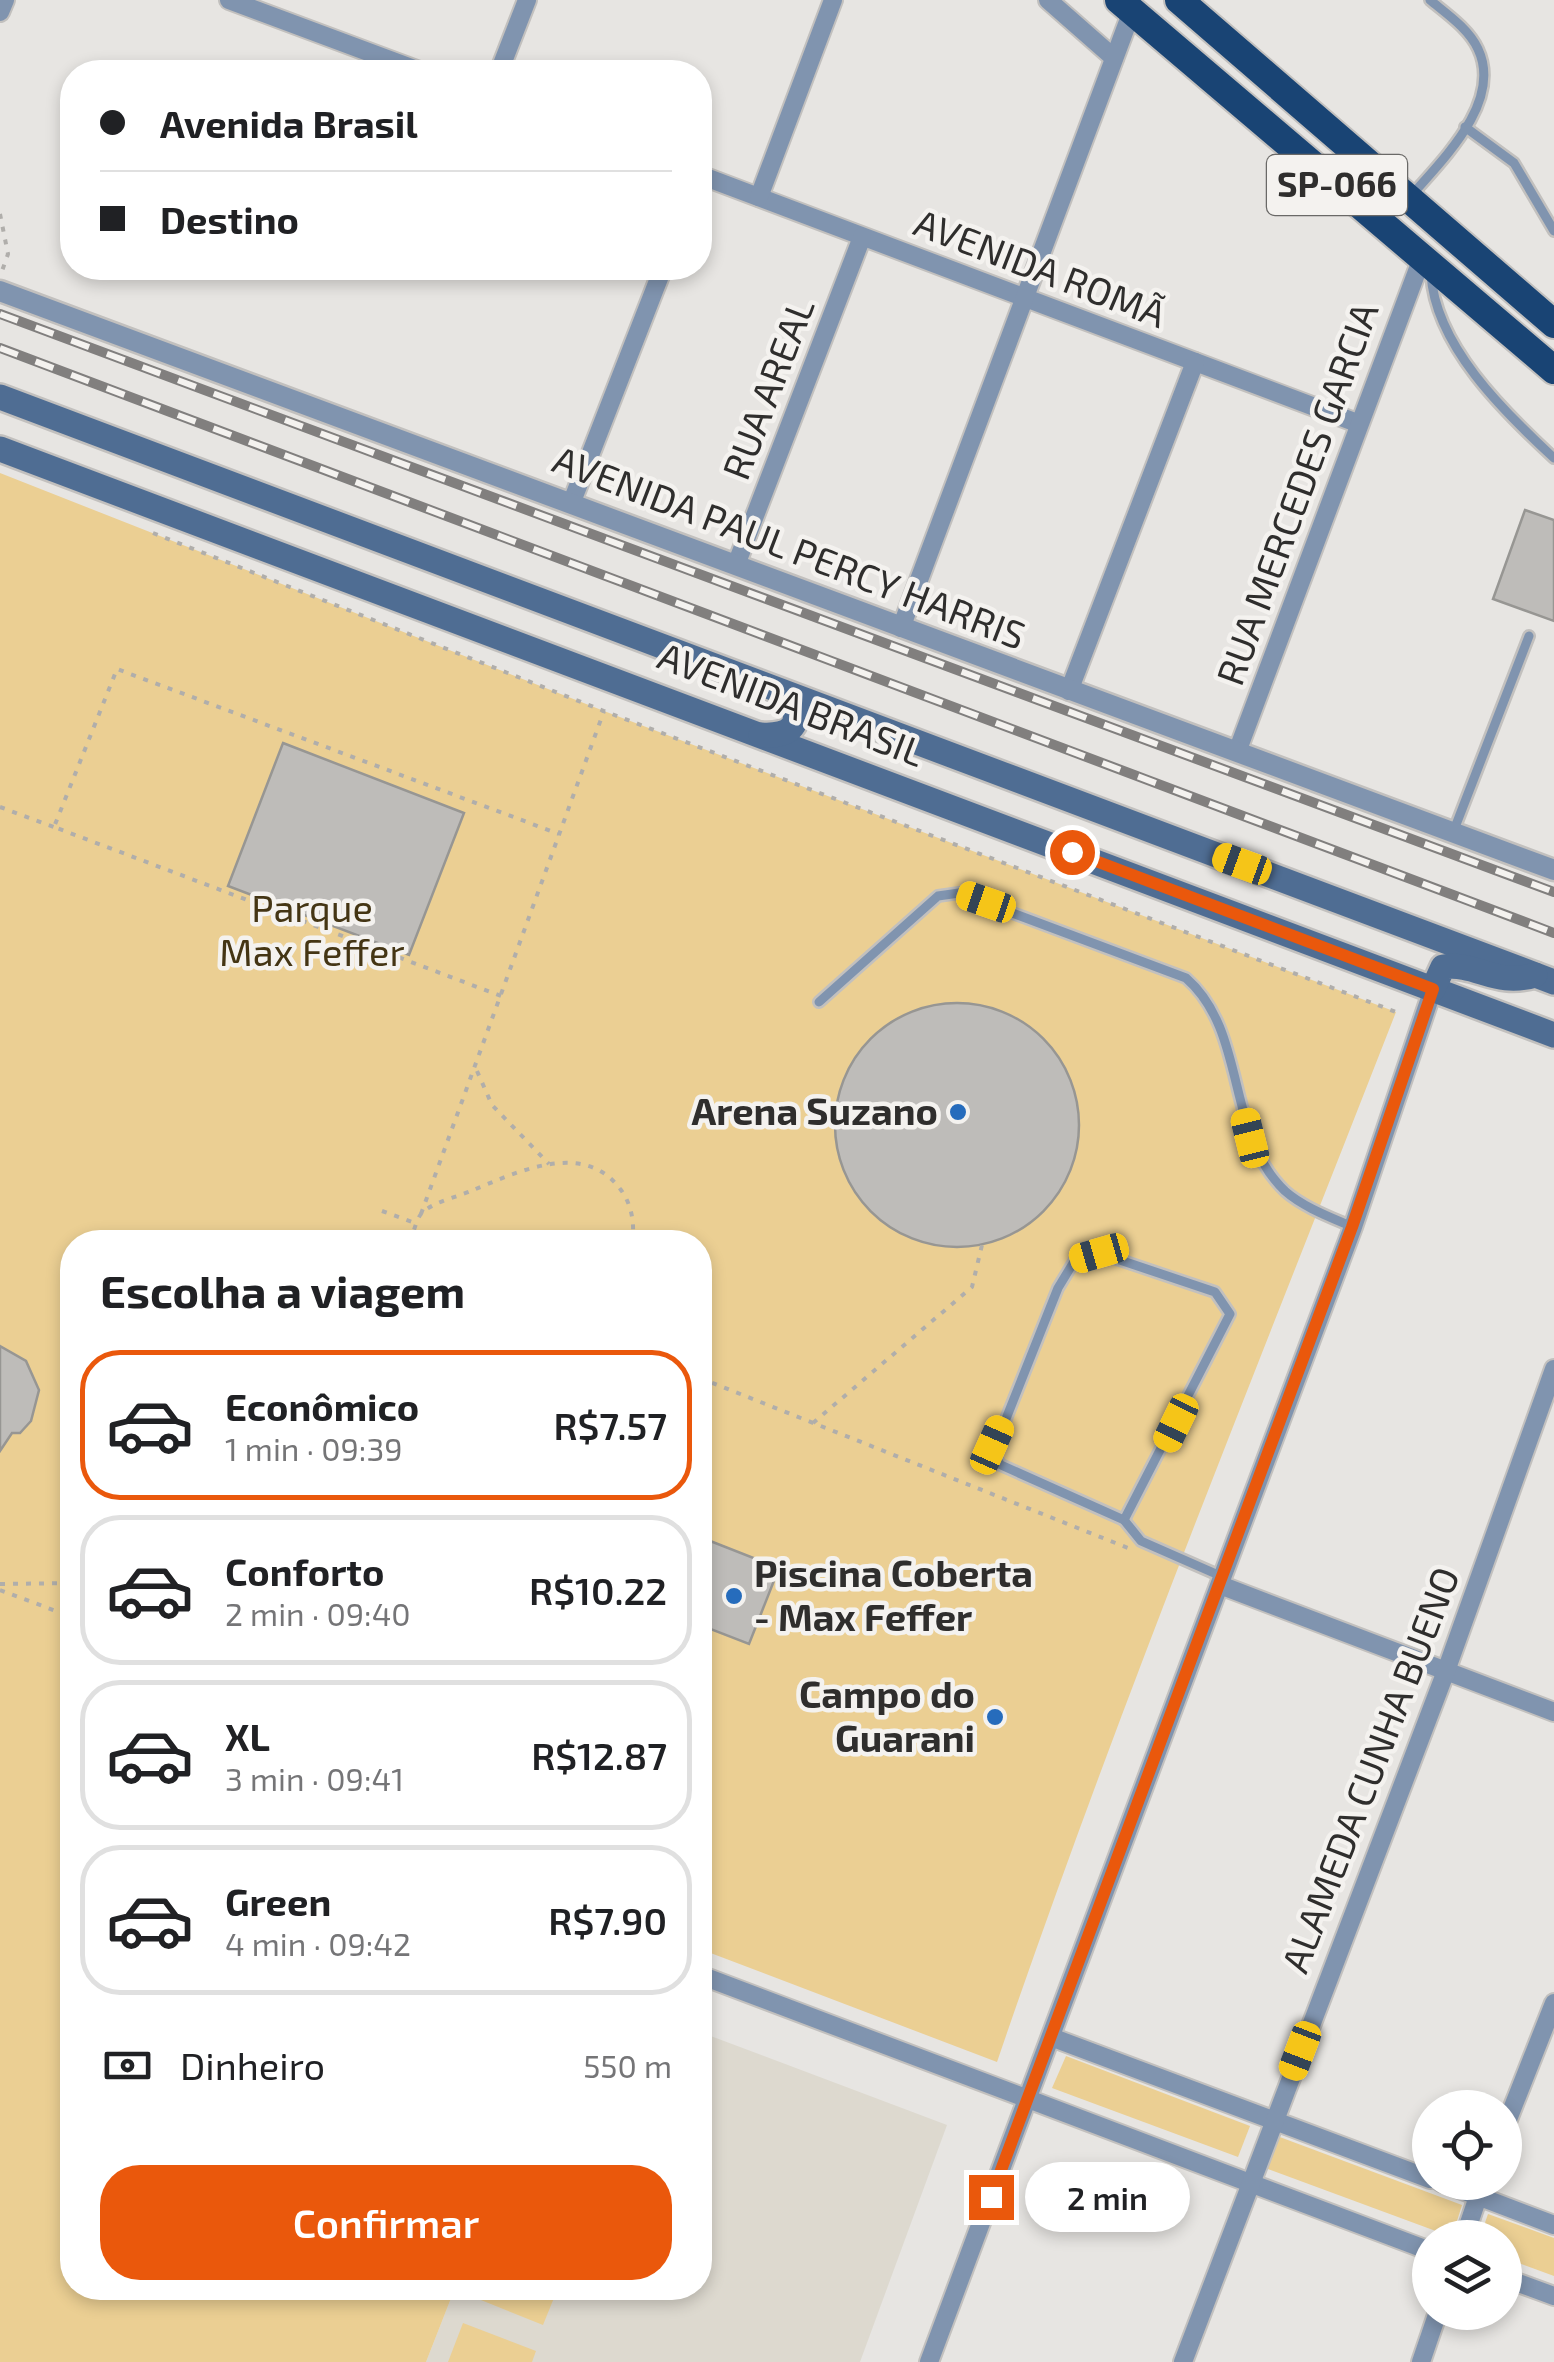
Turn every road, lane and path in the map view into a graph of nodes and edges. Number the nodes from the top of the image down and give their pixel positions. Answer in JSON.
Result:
{"nodes":[{"id":1,"x":5,"y":0,"type":"edge"},
{"id":2,"x":229,"y":0,"type":"edge"},
{"id":3,"x":528,"y":0,"type":"edge"},
{"id":4,"x":833,"y":0,"type":"edge"},
{"id":5,"x":1048,"y":0,"type":"edge"},
{"id":6,"x":1179,"y":0,"type":"edge"},
{"id":7,"x":1430,"y":0,"type":"edge"},
{"id":8,"x":1126,"y":6,"type":"edge"},
{"id":9,"x":0,"y":12,"type":"edge"},
{"id":10,"x":1114,"y":58,"type":"junction"},
{"id":11,"x":390,"y":60,"type":"edge"},
{"id":12,"x":505,"y":60,"type":"edge"},
{"id":13,"x":1466,"y":127,"type":"junction"},
{"id":14,"x":712,"y":180,"type":"edge"},
{"id":15,"x":758,"y":197,"type":"junction"},
{"id":16,"x":1409,"y":198,"type":"junction"},
{"id":17,"x":0,"y":214,"type":"edge"},
{"id":18,"x":1554,"y":231,"type":"edge"},
{"id":19,"x":862,"y":237,"type":"junction"},
{"id":20,"x":2,"y":257,"type":"edge"},
{"id":21,"x":1426,"y":262,"type":"junction"},
{"id":22,"x":0,"y":272,"type":"edge"},
{"id":23,"x":658,"y":280,"type":"edge"},
{"id":24,"x":0,"y":290,"type":"edge"},
{"id":25,"x":1024,"y":298,"type":"junction"},
{"id":26,"x":1554,"y":324,"type":"edge"},
{"id":27,"x":1195,"y":362,"type":"junction"},
{"id":28,"x":1554,"y":370,"type":"edge"},
{"id":29,"x":0,"y":397,"type":"edge"},
{"id":30,"x":1358,"y":423,"type":"junction"},
{"id":31,"x":82,"y":430,"type":"junction"},
{"id":32,"x":0,"y":449,"type":"edge"},
{"id":33,"x":1554,"y":458,"type":"edge"},
{"id":34,"x":83,"y":479,"type":"junction"},
{"id":35,"x":571,"y":504,"type":"junction"},
{"id":36,"x":146,"y":530,"type":"dead end"},
{"id":37,"x":736,"y":565,"type":"junction"},
{"id":38,"x":901,"y":628,"type":"junction"},
{"id":39,"x":1529,"y":636,"type":"dead end"},
{"id":40,"x":1069,"y":691,"type":"junction"},
{"id":41,"x":788,"y":696,"type":"junction"},
{"id":42,"x":604,"y":711,"type":"junction"},
{"id":43,"x":842,"y":717,"type":"junction"},
{"id":44,"x":761,"y":735,"type":"junction"},
{"id":45,"x":1237,"y":752,"type":"junction"},
{"id":46,"x":821,"y":758,"type":"junction"},
{"id":47,"x":0,"y":807,"type":"edge"},
{"id":48,"x":54,"y":827,"type":"junction"},
{"id":49,"x":1453,"y":832,"type":"junction"},
{"id":50,"x":559,"y":834,"type":"junction"},
{"id":51,"x":1554,"y":870,"type":"edge"},
{"id":52,"x":1544,"y":978,"type":"edge"},
{"id":53,"x":1433,"y":989,"type":"junction"},
{"id":54,"x":502,"y":996,"type":"junction"},
{"id":55,"x":819,"y":1002,"type":"dead end"},
{"id":56,"x":1396,"y":1012,"type":"dead end"},
{"id":57,"x":1554,"y":1034,"type":"edge"},
{"id":58,"x":476,"y":1066,"type":"junction"},
{"id":59,"x":549,"y":1164,"type":"junction"},
{"id":60,"x":382,"y":1211,"type":"dead end"},
{"id":61,"x":421,"y":1214,"type":"junction"},
{"id":62,"x":417,"y":1224,"type":"junction"},
{"id":63,"x":1352,"y":1227,"type":"junction"},
{"id":64,"x":415,"y":1230,"type":"edge"},
{"id":65,"x":632,"y":1230,"type":"edge"},
{"id":66,"x":982,"y":1245,"type":"dead end"},
{"id":67,"x":1554,"y":1369,"type":"edge"},
{"id":68,"x":712,"y":1383,"type":"edge"},
{"id":69,"x":813,"y":1423,"type":"junction"},
{"id":70,"x":1124,"y":1520,"type":"junction"},
{"id":71,"x":1128,"y":1548,"type":"dead end"},
{"id":72,"x":1222,"y":1581,"type":"junction"},
{"id":73,"x":60,"y":1583,"type":"edge"},
{"id":74,"x":0,"y":1587,"type":"edge"},
{"id":75,"x":60,"y":1612,"type":"edge"},
{"id":76,"x":1446,"y":1672,"type":"junction"},
{"id":77,"x":1554,"y":1712,"type":"edge"},
{"id":78,"x":712,"y":1980,"type":"edge"},
{"id":79,"x":1554,"y":2003,"type":"edge"},
{"id":80,"x":1050,"y":2037,"type":"junction"},
{"id":81,"x":1520,"y":2090,"type":"edge"},
{"id":82,"x":1026,"y":2101,"type":"junction"},
{"id":83,"x":1273,"y":2120,"type":"junction"},
{"id":84,"x":1412,"y":2171,"type":"edge"},
{"id":85,"x":1250,"y":2182,"type":"junction"},
{"id":86,"x":1503,"y":2200,"type":"edge"},
{"id":87,"x":1554,"y":2225,"type":"edge"},
{"id":88,"x":1412,"y":2243,"type":"edge"},
{"id":89,"x":1522,"y":2284,"type":"edge"},
{"id":90,"x":1554,"y":2296,"type":"edge"},
{"id":91,"x":1432,"y":2330,"type":"edge"},
{"id":92,"x":930,"y":2362,"type":"edge"},
{"id":93,"x":1184,"y":2362,"type":"edge"},
{"id":94,"x":1421,"y":2362,"type":"edge"}],
"edges":[{"from":1,"to":9,"type":"street"},
{"from":2,"to":11,"type":"street"},
{"from":3,"to":12,"type":"street"},
{"from":4,"to":15,"type":"street"},
{"from":5,"to":10,"type":"street"},
{"from":6,"to":16,"type":"highway","number":"SP-066"},
{"from":7,"to":13,"type":"lane"},
{"from":8,"to":10,"type":"street"},
{"from":8,"to":21,"type":"highway","number":"SP-066"},
{"from":10,"to":25,"type":"street"},
{"from":13,"to":16,"type":"lane"},
{"from":13,"to":18,"type":"lane"},
{"from":14,"to":15,"type":"street","name":"AVENIDA ROMÃ"},
{"from":15,"to":19,"type":"street","name":"AVENIDA ROMÃ"},
{"from":16,"to":26,"type":"highway","number":"SP-066"},
{"from":17,"to":22,"type":"path"},
{"from":19,"to":25,"type":"street","name":"AVENIDA ROMÃ"},
{"from":19,"to":37,"type":"street","name":"RUA AREAL"},
{"from":20,"to":22,"type":"path"},
{"from":21,"to":28,"type":"highway","number":"SP-066"},
{"from":21,"to":30,"type":"street","name":"RUA MERCEDES GARCIA"},
{"from":21,"to":33,"type":"lane"},
{"from":23,"to":35,"type":"street"},
{"from":24,"to":35,"type":"street","name":"AVENIDA PAUL PERCY HARRIS"},
{"from":25,"to":27,"type":"street","name":"AVENIDA ROMÃ"},
{"from":25,"to":38,"type":"street"},
{"from":27,"to":30,"type":"street","name":"AVENIDA ROMÃ"},
{"from":27,"to":40,"type":"street"},
{"from":29,"to":31,"type":"main road","name":"AVENIDA BRASIL"},
{"from":30,"to":45,"type":"street","name":"RUA MERCEDES GARCIA"},
{"from":31,"to":34,"type":"main road"},
{"from":31,"to":41,"type":"main road","name":"AVENIDA BRASIL"},
{"from":32,"to":34,"type":"main road","name":"AVENIDA BRASIL"},
{"from":34,"to":44,"type":"main road","name":"AVENIDA BRASIL"},
{"from":35,"to":37,"type":"street","name":"AVENIDA PAUL PERCY HARRIS"},
{"from":36,"to":42,"type":"path"},
{"from":37,"to":38,"type":"street","name":"AVENIDA PAUL PERCY HARRIS"},
{"from":38,"to":40,"type":"street","name":"AVENIDA PAUL PERCY HARRIS"},
{"from":39,"to":49,"type":"lane"},
{"from":40,"to":45,"type":"street","name":"AVENIDA PAUL PERCY HARRIS"},
{"from":41,"to":43,"type":"main road","name":"AVENIDA BRASIL"},
{"from":41,"to":44,"type":"main road"},
{"from":42,"to":50,"type":"path"},
{"from":42,"to":56,"type":"path"},
{"from":43,"to":46,"type":"main road"},
{"from":43,"to":52,"type":"main road","name":"AVENIDA BRASIL"},
{"from":44,"to":46,"type":"main road","name":"AVENIDA BRASIL"},
{"from":45,"to":49,"type":"street","name":"AVENIDA PAUL PERCY HARRIS"},
{"from":46,"to":53,"type":"main road","name":"AVENIDA BRASIL"},
{"from":47,"to":48,"type":"path"},
{"from":48,"to":50,"type":"path"},
{"from":48,"to":54,"type":"path"},
{"from":49,"to":51,"type":"street","name":"AVENIDA PAUL PERCY HARRIS"},
{"from":50,"to":54,"type":"path"},
{"from":52,"to":53,"type":"main road"},
{"from":53,"to":57,"type":"main road","name":"AVENIDA BRASIL"},
{"from":53,"to":63,"type":"street"},
{"from":54,"to":58,"type":"path"},
{"from":55,"to":63,"type":"lane"},
{"from":58,"to":59,"type":"path"},
{"from":58,"to":61,"type":"path"},
{"from":59,"to":61,"type":"path"},
{"from":59,"to":65,"type":"path"},
{"from":60,"to":62,"type":"path"},
{"from":61,"to":62,"type":"path"},
{"from":62,"to":64,"type":"path"},
{"from":63,"to":72,"type":"street"},
{"from":66,"to":69,"type":"path"},
{"from":67,"to":76,"type":"street","name":"ALAMEDA CUNHA BUENO"},
{"from":68,"to":69,"type":"path"},
{"from":69,"to":71,"type":"path"},
{"from":70,"to":70,"type":"lane"},
{"from":70,"to":72,"type":"lane"},
{"from":72,"to":76,"type":"street"},
{"from":72,"to":80,"type":"street"},
{"from":73,"to":74,"type":"path"},
{"from":74,"to":75,"type":"path"},
{"from":76,"to":77,"type":"street"},
{"from":76,"to":83,"type":"street","name":"ALAMEDA CUNHA BUENO"},
{"from":78,"to":82,"type":"street"},
{"from":79,"to":81,"type":"street"},
{"from":80,"to":82,"type":"street"},
{"from":80,"to":83,"type":"street"},
{"from":82,"to":85,"type":"street"},
{"from":82,"to":92,"type":"street"},
{"from":83,"to":84,"type":"street"},
{"from":83,"to":85,"type":"street","name":"ALAMEDA CUNHA BUENO"},
{"from":85,"to":88,"type":"street"},
{"from":85,"to":93,"type":"street","name":"ALAMEDA CUNHA BUENO"},
{"from":86,"to":87,"type":"street"},
{"from":89,"to":90,"type":"street"},
{"from":91,"to":94,"type":"street"}]}
